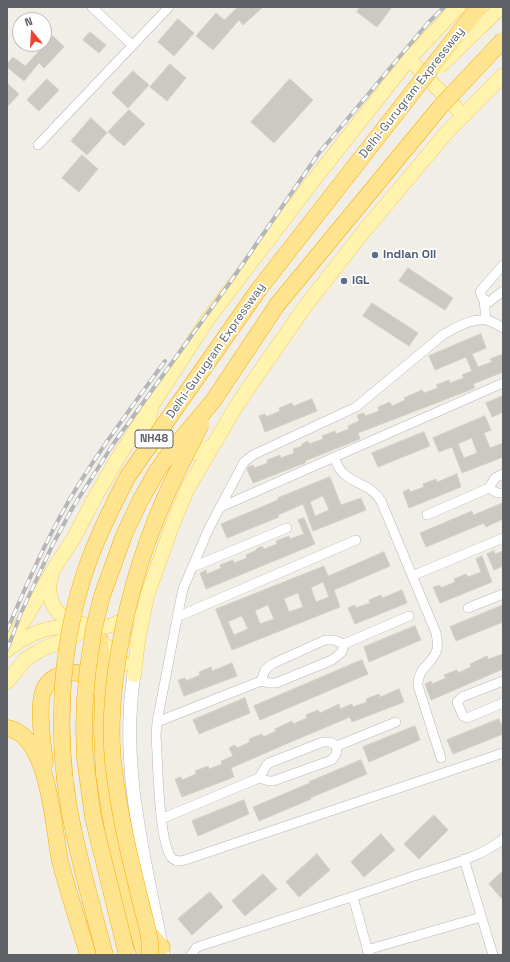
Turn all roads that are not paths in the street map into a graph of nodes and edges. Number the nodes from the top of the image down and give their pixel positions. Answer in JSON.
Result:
{"nodes":[{"id":1,"x":92,"y":7,"type":"edge"},
{"id":2,"x":169,"y":7,"type":"edge"},
{"id":3,"x":458,"y":7,"type":"edge"},
{"id":4,"x":479,"y":7,"type":"edge"},
{"id":5,"x":501,"y":7,"type":"edge"},
{"id":6,"x":503,"y":40,"type":"edge"},
{"id":7,"x":132,"y":45,"type":"junction"},
{"id":8,"x":408,"y":59,"type":"junction"},
{"id":9,"x":503,"y":75,"type":"edge"},
{"id":10,"x":408,"y":97,"type":"junction"},
{"id":11,"x":464,"y":116,"type":"junction"},
{"id":12,"x":38,"y":145,"type":"dead end"},
{"id":13,"x":503,"y":265,"type":"edge"},
{"id":14,"x":503,"y":291,"type":"edge"},
{"id":15,"x":484,"y":300,"type":"junction"},
{"id":16,"x":486,"y":320,"type":"junction"},
{"id":17,"x":503,"y":328,"type":"edge"},
{"id":18,"x":503,"y":383,"type":"edge"},
{"id":19,"x":213,"y":401,"type":"junction"},
{"id":20,"x":152,"y":405,"type":"junction"},
{"id":21,"x":214,"y":445,"type":"junction"},
{"id":22,"x":334,"y":458,"type":"junction"},
{"id":23,"x":503,"y":474,"type":"edge"},
{"id":24,"x":489,"y":488,"type":"junction"},
{"id":25,"x":503,"y":493,"type":"edge"},
{"id":26,"x":221,"y":507,"type":"junction"},
{"id":27,"x":427,"y":515,"type":"dead end"},
{"id":28,"x":287,"y":528,"type":"dead end"},
{"id":29,"x":503,"y":538,"type":"edge"},
{"id":30,"x":356,"y":540,"type":"dead end"},
{"id":31,"x":193,"y":568,"type":"junction"},
{"id":32,"x":54,"y":570,"type":"junction"},
{"id":33,"x":412,"y":576,"type":"junction"},
{"id":34,"x":503,"y":594,"type":"edge"},
{"id":35,"x":147,"y":596,"type":"junction"},
{"id":36,"x":468,"y":608,"type":"dead end"},
{"id":37,"x":409,"y":616,"type":"dead end"},
{"id":38,"x":177,"y":617,"type":"junction"},
{"id":39,"x":82,"y":631,"type":"junction"},
{"id":40,"x":100,"y":640,"type":"junction"},
{"id":41,"x":344,"y":644,"type":"junction"},
{"id":42,"x":7,"y":645,"type":"edge"},
{"id":43,"x":7,"y":651,"type":"edge"},
{"id":44,"x":134,"y":675,"type":"junction"},
{"id":45,"x":261,"y":681,"type":"junction"},
{"id":46,"x":503,"y":681,"type":"edge"},
{"id":47,"x":7,"y":682,"type":"edge"},
{"id":48,"x":503,"y":703,"type":"edge"},
{"id":49,"x":102,"y":707,"type":"junction"},
{"id":50,"x":157,"y":722,"type":"junction"},
{"id":51,"x":396,"y":722,"type":"dead end"},
{"id":52,"x":7,"y":728,"type":"edge"},
{"id":53,"x":337,"y":746,"type":"junction"},
{"id":54,"x":503,"y":753,"type":"edge"},
{"id":55,"x":441,"y":758,"type":"dead end"},
{"id":56,"x":259,"y":778,"type":"junction"},
{"id":57,"x":48,"y":788,"type":"junction"},
{"id":58,"x":161,"y":820,"type":"junction"},
{"id":59,"x":503,"y":839,"type":"edge"},
{"id":60,"x":464,"y":859,"type":"junction"},
{"id":61,"x":353,"y":897,"type":"junction"},
{"id":62,"x":133,"y":914,"type":"junction"},
{"id":63,"x":481,"y":917,"type":"junction"},
{"id":64,"x":158,"y":952,"type":"edge"},
{"id":65,"x":368,"y":952,"type":"edge"},
{"id":66,"x":126,"y":953,"type":"edge"},
{"id":67,"x":88,"y":955,"type":"edge"},
{"id":68,"x":106,"y":955,"type":"edge"},
{"id":69,"x":145,"y":955,"type":"edge"},
{"id":70,"x":190,"y":955,"type":"edge"},
{"id":71,"x":493,"y":955,"type":"edge"}],
"edges":[{"from":1,"to":7,"type":"street"},
{"from":2,"to":7,"type":"street"},
{"from":3,"to":8,"type":"main road"},
{"from":4,"to":10,"type":"highway","name":"Delhi-Gurugram Expressway","number":"NH48","bridge":true},
{"from":5,"to":10,"type":"main road","bridge":true},
{"from":6,"to":19,"type":"highway","name":"Delhi-Gurugram Expressway","number":"NH48","bridge":true},
{"from":7,"to":12,"type":"street"},
{"from":8,"to":11,"type":"main road"},
{"from":8,"to":20,"type":"main road"},
{"from":9,"to":11,"type":"main road"},
{"from":10,"to":68,"type":"highway","name":"Delhi-Gurugram Expressway","number":"NH48","bridge":true},
{"from":11,"to":21,"type":"main road"},
{"from":13,"to":15,"type":"street"},
{"from":14,"to":15,"type":"street"},
{"from":15,"to":16,"type":"street"},
{"from":16,"to":17,"type":"street"},
{"from":16,"to":26,"type":"street"},
{"from":18,"to":22,"type":"street"},
{"from":19,"to":64,"type":"highway","bridge":true},
{"from":19,"to":66,"type":"highway","name":"Delhi-Gurugram Expressway","number":"NH48","bridge":true},
{"from":20,"to":21,"type":"main road"},
{"from":20,"to":32,"type":"main road"},
{"from":21,"to":35,"type":"main road"},
{"from":22,"to":26,"type":"street"},
{"from":22,"to":33,"type":"street"},
{"from":23,"to":24,"type":"street"},
{"from":24,"to":25,"type":"street"},
{"from":24,"to":27,"type":"street"},
{"from":26,"to":31,"type":"street"},
{"from":28,"to":31,"type":"street"},
{"from":29,"to":33,"type":"street"},
{"from":30,"to":38,"type":"street"},
{"from":31,"to":38,"type":"street"},
{"from":32,"to":35,"type":"main road"},
{"from":32,"to":42,"type":"main road"},
{"from":33,"to":55,"type":"street"},
{"from":34,"to":36,"type":"street"},
{"from":35,"to":44,"type":"main road"},
{"from":37,"to":41,"type":"street"},
{"from":38,"to":50,"type":"street"},
{"from":39,"to":40,"type":"main road"},
{"from":39,"to":43,"type":"main road"},
{"from":39,"to":47,"type":"main road"},
{"from":40,"to":44,"type":"main road"},
{"from":40,"to":49,"type":"highway"},
{"from":41,"to":45,"type":"street"},
{"from":41,"to":45,"type":"street"},
{"from":44,"to":64,"type":"main road"},
{"from":45,"to":50,"type":"street"},
{"from":46,"to":48,"type":"street"},
{"from":49,"to":57,"type":"highway"},
{"from":49,"to":62,"type":"highway"},
{"from":50,"to":58,"type":"street"},
{"from":51,"to":53,"type":"street"},
{"from":52,"to":57,"type":"highway"},
{"from":53,"to":56,"type":"street"},
{"from":53,"to":56,"type":"street"},
{"from":54,"to":58,"type":"street"},
{"from":56,"to":58,"type":"street"},
{"from":57,"to":67,"type":"highway"},
{"from":59,"to":60,"type":"street"},
{"from":60,"to":61,"type":"street"},
{"from":60,"to":63,"type":"street"},
{"from":61,"to":65,"type":"street"},
{"from":61,"to":70,"type":"street"},
{"from":62,"to":64,"type":"highway"},
{"from":62,"to":69,"type":"highway"},
{"from":63,"to":65,"type":"street"},
{"from":63,"to":71,"type":"street"}]}
